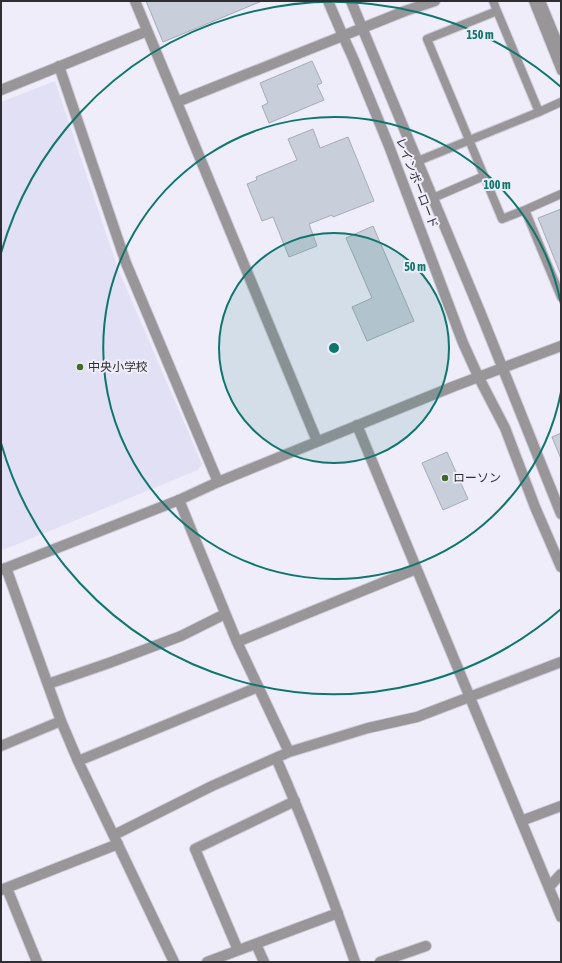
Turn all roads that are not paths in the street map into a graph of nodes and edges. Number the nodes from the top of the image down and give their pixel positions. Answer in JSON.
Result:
{"nodes":[{"id":1,"x":135,"y":1,"type":"edge"},
{"id":2,"x":328,"y":1,"type":"edge"},
{"id":3,"x":351,"y":1,"type":"edge"},
{"id":4,"x":435,"y":1,"type":"edge"},
{"id":5,"x":493,"y":1,"type":"edge"},
{"id":6,"x":533,"y":1,"type":"edge"},
{"id":7,"x":540,"y":1,"type":"edge"},
{"id":8,"x":497,"y":11,"type":"junction"},
{"id":9,"x":363,"y":28,"type":"junction"},
{"id":10,"x":147,"y":31,"type":"junction"},
{"id":11,"x":343,"y":36,"type":"junction"},
{"id":12,"x":561,"y":52,"type":"edge"},
{"id":13,"x":60,"y":66,"type":"junction"},
{"id":14,"x":561,"y":71,"type":"edge"},
{"id":15,"x":1,"y":90,"type":"edge"},
{"id":16,"x":177,"y":102,"type":"junction"},
{"id":17,"x":561,"y":102,"type":"edge"},
{"id":18,"x":539,"y":112,"type":"junction"},
{"id":19,"x":469,"y":139,"type":"junction"},
{"id":20,"x":418,"y":161,"type":"junction"},
{"id":21,"x":484,"y":176,"type":"junction"},
{"id":22,"x":561,"y":194,"type":"edge"},
{"id":23,"x":433,"y":198,"type":"junction"},
{"id":24,"x":525,"y":210,"type":"junction"},
{"id":25,"x":561,"y":297,"type":"edge"},
{"id":26,"x":561,"y":346,"type":"edge"},
{"id":27,"x":502,"y":367,"type":"junction"},
{"id":28,"x":478,"y":376,"type":"junction"},
{"id":29,"x":357,"y":425,"type":"junction"},
{"id":30,"x":317,"y":442,"type":"junction"},
{"id":31,"x":218,"y":482,"type":"junction"},
{"id":32,"x":179,"y":500,"type":"junction"},
{"id":33,"x":561,"y":514,"type":"edge"},
{"id":34,"x":561,"y":567,"type":"edge"},
{"id":35,"x":4,"y":569,"type":"edge"},
{"id":36,"x":416,"y":569,"type":"junction"},
{"id":37,"x":225,"y":614,"type":"junction"},
{"id":38,"x":237,"y":642,"type":"junction"},
{"id":39,"x":561,"y":662,"type":"edge"},
{"id":40,"x":48,"y":684,"type":"junction"},
{"id":41,"x":258,"y":687,"type":"junction"},
{"id":42,"x":470,"y":696,"type":"junction"},
{"id":43,"x":61,"y":721,"type":"junction"},
{"id":44,"x":1,"y":746,"type":"edge"},
{"id":45,"x":289,"y":752,"type":"junction"},
{"id":46,"x":276,"y":758,"type":"junction"},
{"id":47,"x":78,"y":761,"type":"junction"},
{"id":48,"x":295,"y":801,"type":"junction"},
{"id":49,"x":561,"y":806,"type":"edge"},
{"id":50,"x":521,"y":821,"type":"junction"},
{"id":51,"x":116,"y":840,"type":"junction"},
{"id":52,"x":561,"y":874,"type":"edge"},
{"id":53,"x":548,"y":887,"type":"junction"},
{"id":54,"x":4,"y":889,"type":"edge"},
{"id":55,"x":338,"y":913,"type":"junction"},
{"id":56,"x":561,"y":918,"type":"edge"},
{"id":57,"x":256,"y":944,"type":"junction"},
{"id":58,"x":426,"y":946,"type":"dead end"},
{"id":59,"x":238,"y":950,"type":"junction"},
{"id":60,"x":37,"y":962,"type":"edge"},
{"id":61,"x":174,"y":962,"type":"edge"},
{"id":62,"x":207,"y":962,"type":"edge"},
{"id":63,"x":264,"y":962,"type":"edge"},
{"id":64,"x":355,"y":962,"type":"edge"},
{"id":65,"x":380,"y":962,"type":"edge"}],
"edges":[{"from":1,"to":10,"type":"street"},
{"from":2,"to":11,"type":"street","name":"レインボーロード"},
{"from":3,"to":9,"type":"street","name":"レインボーロード"},
{"from":4,"to":9,"type":"street"},
{"from":5,"to":8,"type":"lane"},
{"from":6,"to":14,"type":"lane"},
{"from":7,"to":12,"type":"street"},
{"from":8,"to":18,"type":"lane"},
{"from":8,"to":19,"type":"lane"},
{"from":9,"to":11,"type":"street"},
{"from":9,"to":20,"type":"street","name":"レインボーロード"},
{"from":10,"to":13,"type":"street"},
{"from":10,"to":16,"type":"street"},
{"from":11,"to":16,"type":"street"},
{"from":11,"to":28,"type":"street","name":"レインボーロード"},
{"from":13,"to":15,"type":"street"},
{"from":13,"to":31,"type":"street"},
{"from":16,"to":30,"type":"street"},
{"from":17,"to":18,"type":"lane"},
{"from":18,"to":19,"type":"lane"},
{"from":19,"to":20,"type":"lane"},
{"from":19,"to":21,"type":"lane"},
{"from":20,"to":23,"type":"street","name":"レインボーロード"},
{"from":21,"to":23,"type":"lane"},
{"from":21,"to":24,"type":"lane"},
{"from":22,"to":24,"type":"lane"},
{"from":23,"to":27,"type":"street","name":"レインボーロード"},
{"from":24,"to":25,"type":"lane"},
{"from":26,"to":27,"type":"street"},
{"from":27,"to":28,"type":"street"},
{"from":27,"to":33,"type":"street","name":"レインボーロード"},
{"from":28,"to":29,"type":"street"},
{"from":28,"to":34,"type":"street","name":"レインボーロード"},
{"from":29,"to":30,"type":"street"},
{"from":29,"to":36,"type":"street"},
{"from":30,"to":31,"type":"street"},
{"from":31,"to":32,"type":"street"},
{"from":32,"to":35,"type":"street"},
{"from":32,"to":37,"type":"street"},
{"from":35,"to":40,"type":"street"},
{"from":36,"to":38,"type":"street"},
{"from":36,"to":42,"type":"street"},
{"from":37,"to":38,"type":"street"},
{"from":37,"to":40,"type":"street"},
{"from":38,"to":41,"type":"street"},
{"from":39,"to":42,"type":"street"},
{"from":40,"to":43,"type":"street"},
{"from":41,"to":45,"type":"street"},
{"from":41,"to":47,"type":"street"},
{"from":42,"to":45,"type":"street"},
{"from":42,"to":50,"type":"street"},
{"from":43,"to":44,"type":"street"},
{"from":43,"to":47,"type":"street"},
{"from":45,"to":46,"type":"street"},
{"from":46,"to":48,"type":"street"},
{"from":46,"to":51,"type":"street"},
{"from":47,"to":51,"type":"street"},
{"from":48,"to":55,"type":"street"},
{"from":48,"to":59,"type":"street"},
{"from":49,"to":50,"type":"street"},
{"from":50,"to":53,"type":"street"},
{"from":51,"to":54,"type":"street"},
{"from":51,"to":61,"type":"street"},
{"from":52,"to":53,"type":"street"},
{"from":53,"to":56,"type":"street"},
{"from":54,"to":60,"type":"street"},
{"from":55,"to":57,"type":"street"},
{"from":55,"to":64,"type":"street"},
{"from":57,"to":59,"type":"street"},
{"from":57,"to":63,"type":"street"},
{"from":58,"to":65,"type":"street"},
{"from":59,"to":62,"type":"street"}]}
